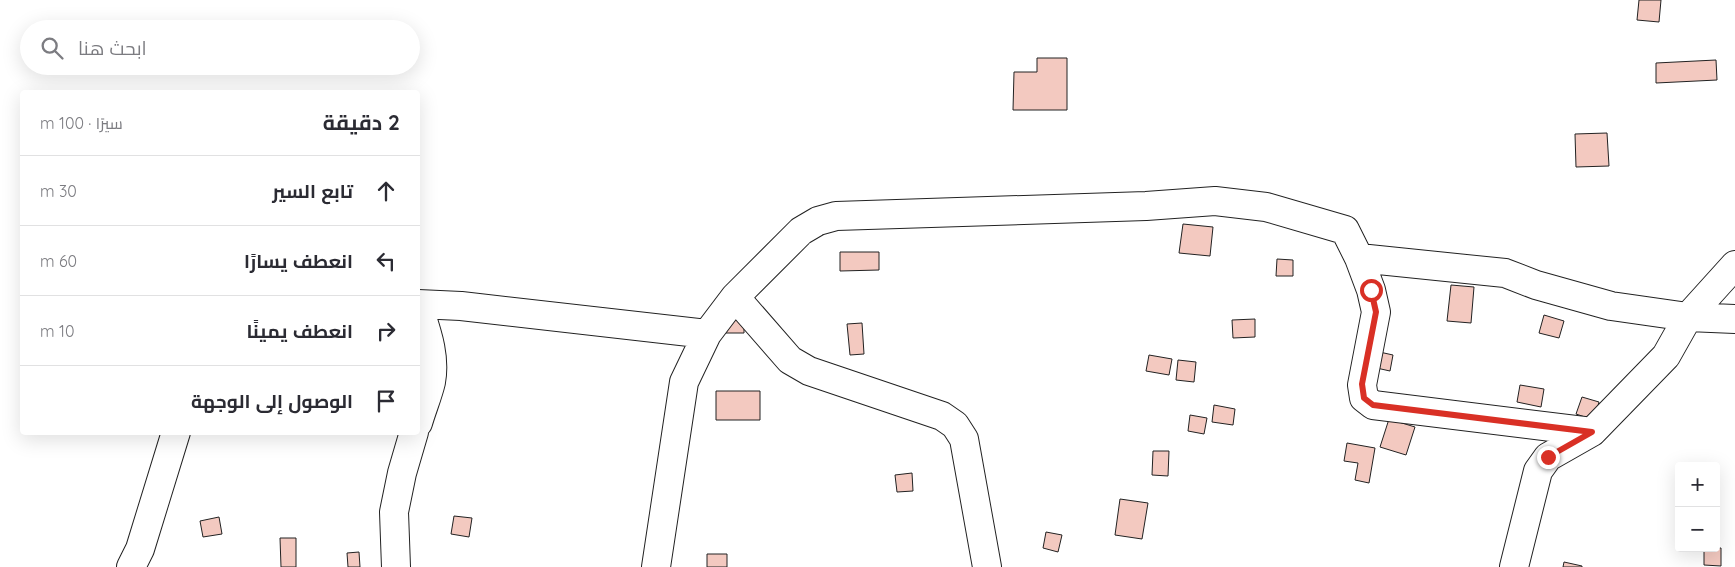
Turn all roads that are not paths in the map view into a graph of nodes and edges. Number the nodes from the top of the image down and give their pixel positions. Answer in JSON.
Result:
{"nodes":[{"id":1,"x":1359,"y":258,"type":"junction"},
{"id":2,"x":1735,"y":265,"type":"edge"},
{"id":3,"x":735,"y":297,"type":"junction"},
{"id":4,"x":420,"y":304,"type":"edge"},
{"id":5,"x":420,"y":310,"type":"edge"},
{"id":6,"x":1688,"y":317,"type":"junction"},
{"id":7,"x":1735,"y":319,"type":"edge"},
{"id":8,"x":707,"y":334,"type":"junction"},
{"id":9,"x":420,"y":417,"type":"edge"},
{"id":10,"x":1592,"y":432,"type":"junction"},
{"id":11,"x":175,"y":435,"type":"edge"},
{"id":12,"x":413,"y":435,"type":"edge"},
{"id":13,"x":131,"y":567,"type":"edge"},
{"id":14,"x":396,"y":567,"type":"edge"},
{"id":15,"x":656,"y":567,"type":"edge"},
{"id":16,"x":987,"y":567,"type":"edge"},
{"id":17,"x":1514,"y":567,"type":"edge"}],
"edges":[{"from":1,"to":3,"type":"street"},
{"from":1,"to":6,"type":"street"},
{"from":1,"to":10,"type":"street"},
{"from":2,"to":6,"type":"street"},
{"from":3,"to":8,"type":"street"},
{"from":3,"to":16,"type":"street"},
{"from":4,"to":8,"type":"street"},
{"from":5,"to":9,"type":"street"},
{"from":6,"to":7,"type":"street"},
{"from":6,"to":10,"type":"street"},
{"from":8,"to":15,"type":"street"},
{"from":10,"to":17,"type":"street"},
{"from":11,"to":13,"type":"street"},
{"from":12,"to":14,"type":"street"}]}
